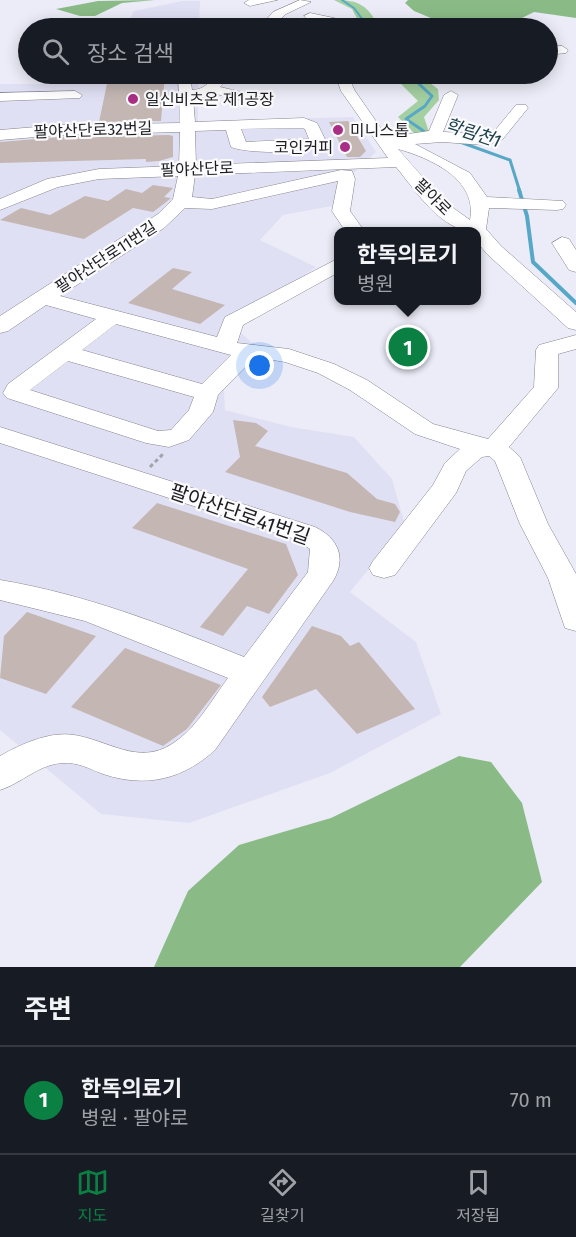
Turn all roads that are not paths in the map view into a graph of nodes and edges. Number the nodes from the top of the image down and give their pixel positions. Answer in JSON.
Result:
{"nodes":[{"id":1,"x":272,"y":0,"type":"edge"},
{"id":2,"x":305,"y":1,"type":"edge"},
{"id":3,"x":250,"y":3,"type":"dead end"},
{"id":4,"x":310,"y":16,"type":"joint"},
{"id":5,"x":274,"y":18,"type":"edge"},
{"id":6,"x":320,"y":18,"type":"edge"},
{"id":7,"x":558,"y":50,"type":"edge"},
{"id":8,"x":562,"y":50,"type":"dead end"},
{"id":9,"x":184,"y":84,"type":"edge"},
{"id":10,"x":217,"y":84,"type":"edge"},
{"id":11,"x":345,"y":84,"type":"edge"},
{"id":12,"x":212,"y":89,"type":"junction"},
{"id":13,"x":185,"y":94,"type":"junction"},
{"id":14,"x":451,"y":95,"type":"dead end"},
{"id":15,"x":0,"y":97,"type":"edge"},
{"id":16,"x":254,"y":99,"type":"dead end"},
{"id":17,"x":521,"y":108,"type":"dead end"},
{"id":18,"x":233,"y":125,"type":"junction"},
{"id":19,"x":186,"y":127,"type":"junction"},
{"id":20,"x":66,"y":130,"type":"junction"},
{"id":21,"x":0,"y":135,"type":"edge"},
{"id":22,"x":433,"y":137,"type":"junction"},
{"id":23,"x":383,"y":142,"type":"junction"},
{"id":24,"x":399,"y":162,"type":"junction"},
{"id":25,"x":276,"y":167,"type":"junction"},
{"id":26,"x":185,"y":169,"type":"junction"},
{"id":27,"x":341,"y":170,"type":"junction"},
{"id":28,"x":285,"y":188,"type":"junction"},
{"id":29,"x":180,"y":202,"type":"junction"},
{"id":30,"x":480,"y":202,"type":"junction"},
{"id":31,"x":0,"y":205,"type":"edge"},
{"id":32,"x":551,"y":205,"type":"dead end"},
{"id":33,"x":353,"y":227,"type":"edge"},
{"id":34,"x":471,"y":227,"type":"edge"},
{"id":35,"x":478,"y":227,"type":"edge"},
{"id":36,"x":481,"y":235,"type":"edge"},
{"id":37,"x":562,"y":243,"type":"dead end"},
{"id":38,"x":576,"y":266,"type":"edge"},
{"id":39,"x":334,"y":267,"type":"edge"},
{"id":40,"x":43,"y":298,"type":"junction"},
{"id":41,"x":112,"y":317,"type":"junction"},
{"id":42,"x":576,"y":323,"type":"edge"},
{"id":43,"x":0,"y":326,"type":"edge"},
{"id":44,"x":576,"y":342,"type":"edge"},
{"id":45,"x":236,"y":349,"type":"junction"},
{"id":46,"x":66,"y":354,"type":"junction"},
{"id":47,"x":207,"y":393,"type":"junction"},
{"id":48,"x":5,"y":442,"type":"edge"},
{"id":49,"x":494,"y":448,"type":"junction"},
{"id":50,"x":384,"y":568,"type":"dead end"},
{"id":51,"x":0,"y":590,"type":"edge"},
{"id":52,"x":576,"y":620,"type":"edge"},
{"id":53,"x":249,"y":673,"type":"junction"},
{"id":54,"x":0,"y":775,"type":"edge"}],
"edges":[{"from":1,"to":3,"type":"street"},
{"from":2,"to":4,"type":"street"},
{"from":2,"to":5,"type":"street"},
{"from":4,"to":6,"type":"street"},
{"from":7,"to":8,"type":"street"},
{"from":9,"to":13,"type":"street"},
{"from":10,"to":12,"type":"street"},
{"from":11,"to":23,"type":"street","name":"팔야로"},
{"from":12,"to":13,"type":"street"},
{"from":12,"to":16,"type":"street"},
{"from":13,"to":19,"type":"street"},
{"from":14,"to":22,"type":"street"},
{"from":15,"to":20,"type":"street"},
{"from":17,"to":22,"type":"street"},
{"from":18,"to":18,"type":"street","name":"팔야산단로32번길"},
{"from":18,"to":19,"type":"street","name":"팔야산단로32번길"},
{"from":19,"to":20,"type":"street","name":"팔야산단로32번길"},
{"from":19,"to":26,"type":"street"},
{"from":20,"to":21,"type":"street","name":"팔야산단로32번길"},
{"from":22,"to":23,"type":"street"},
{"from":23,"to":24,"type":"street","name":"팔야로"},
{"from":23,"to":30,"type":"street"},
{"from":24,"to":27,"type":"street","name":"팔야산단로"},
{"from":24,"to":34,"type":"street","name":"팔야로"},
{"from":25,"to":26,"type":"street","name":"팔야산단로"},
{"from":25,"to":27,"type":"street","name":"팔야산단로"},
{"from":25,"to":28,"type":"street"},
{"from":26,"to":29,"type":"street"},
{"from":26,"to":31,"type":"street","name":"팔야산단로"},
{"from":27,"to":28,"type":"street"},
{"from":27,"to":33,"type":"street"},
{"from":28,"to":29,"type":"street"},
{"from":29,"to":40,"type":"street","name":"팔야산단로11번길"},
{"from":30,"to":32,"type":"street"},
{"from":30,"to":35,"type":"street"},
{"from":36,"to":42,"type":"street","name":"팔야로"},
{"from":37,"to":38,"type":"street"},
{"from":39,"to":45,"type":"street"},
{"from":40,"to":41,"type":"street"},
{"from":40,"to":43,"type":"street","name":"팔야산단로11번길"},
{"from":41,"to":45,"type":"street"},
{"from":41,"to":46,"type":"street"},
{"from":44,"to":49,"type":"street"},
{"from":45,"to":47,"type":"street"},
{"from":45,"to":49,"type":"street"},
{"from":46,"to":47,"type":"street"},
{"from":46,"to":47,"type":"street"},
{"from":48,"to":53,"type":"street","name":"팔야산단로41번길"},
{"from":49,"to":50,"type":"street"},
{"from":49,"to":52,"type":"street"},
{"from":51,"to":53,"type":"street"},
{"from":53,"to":54,"type":"street"}]}
